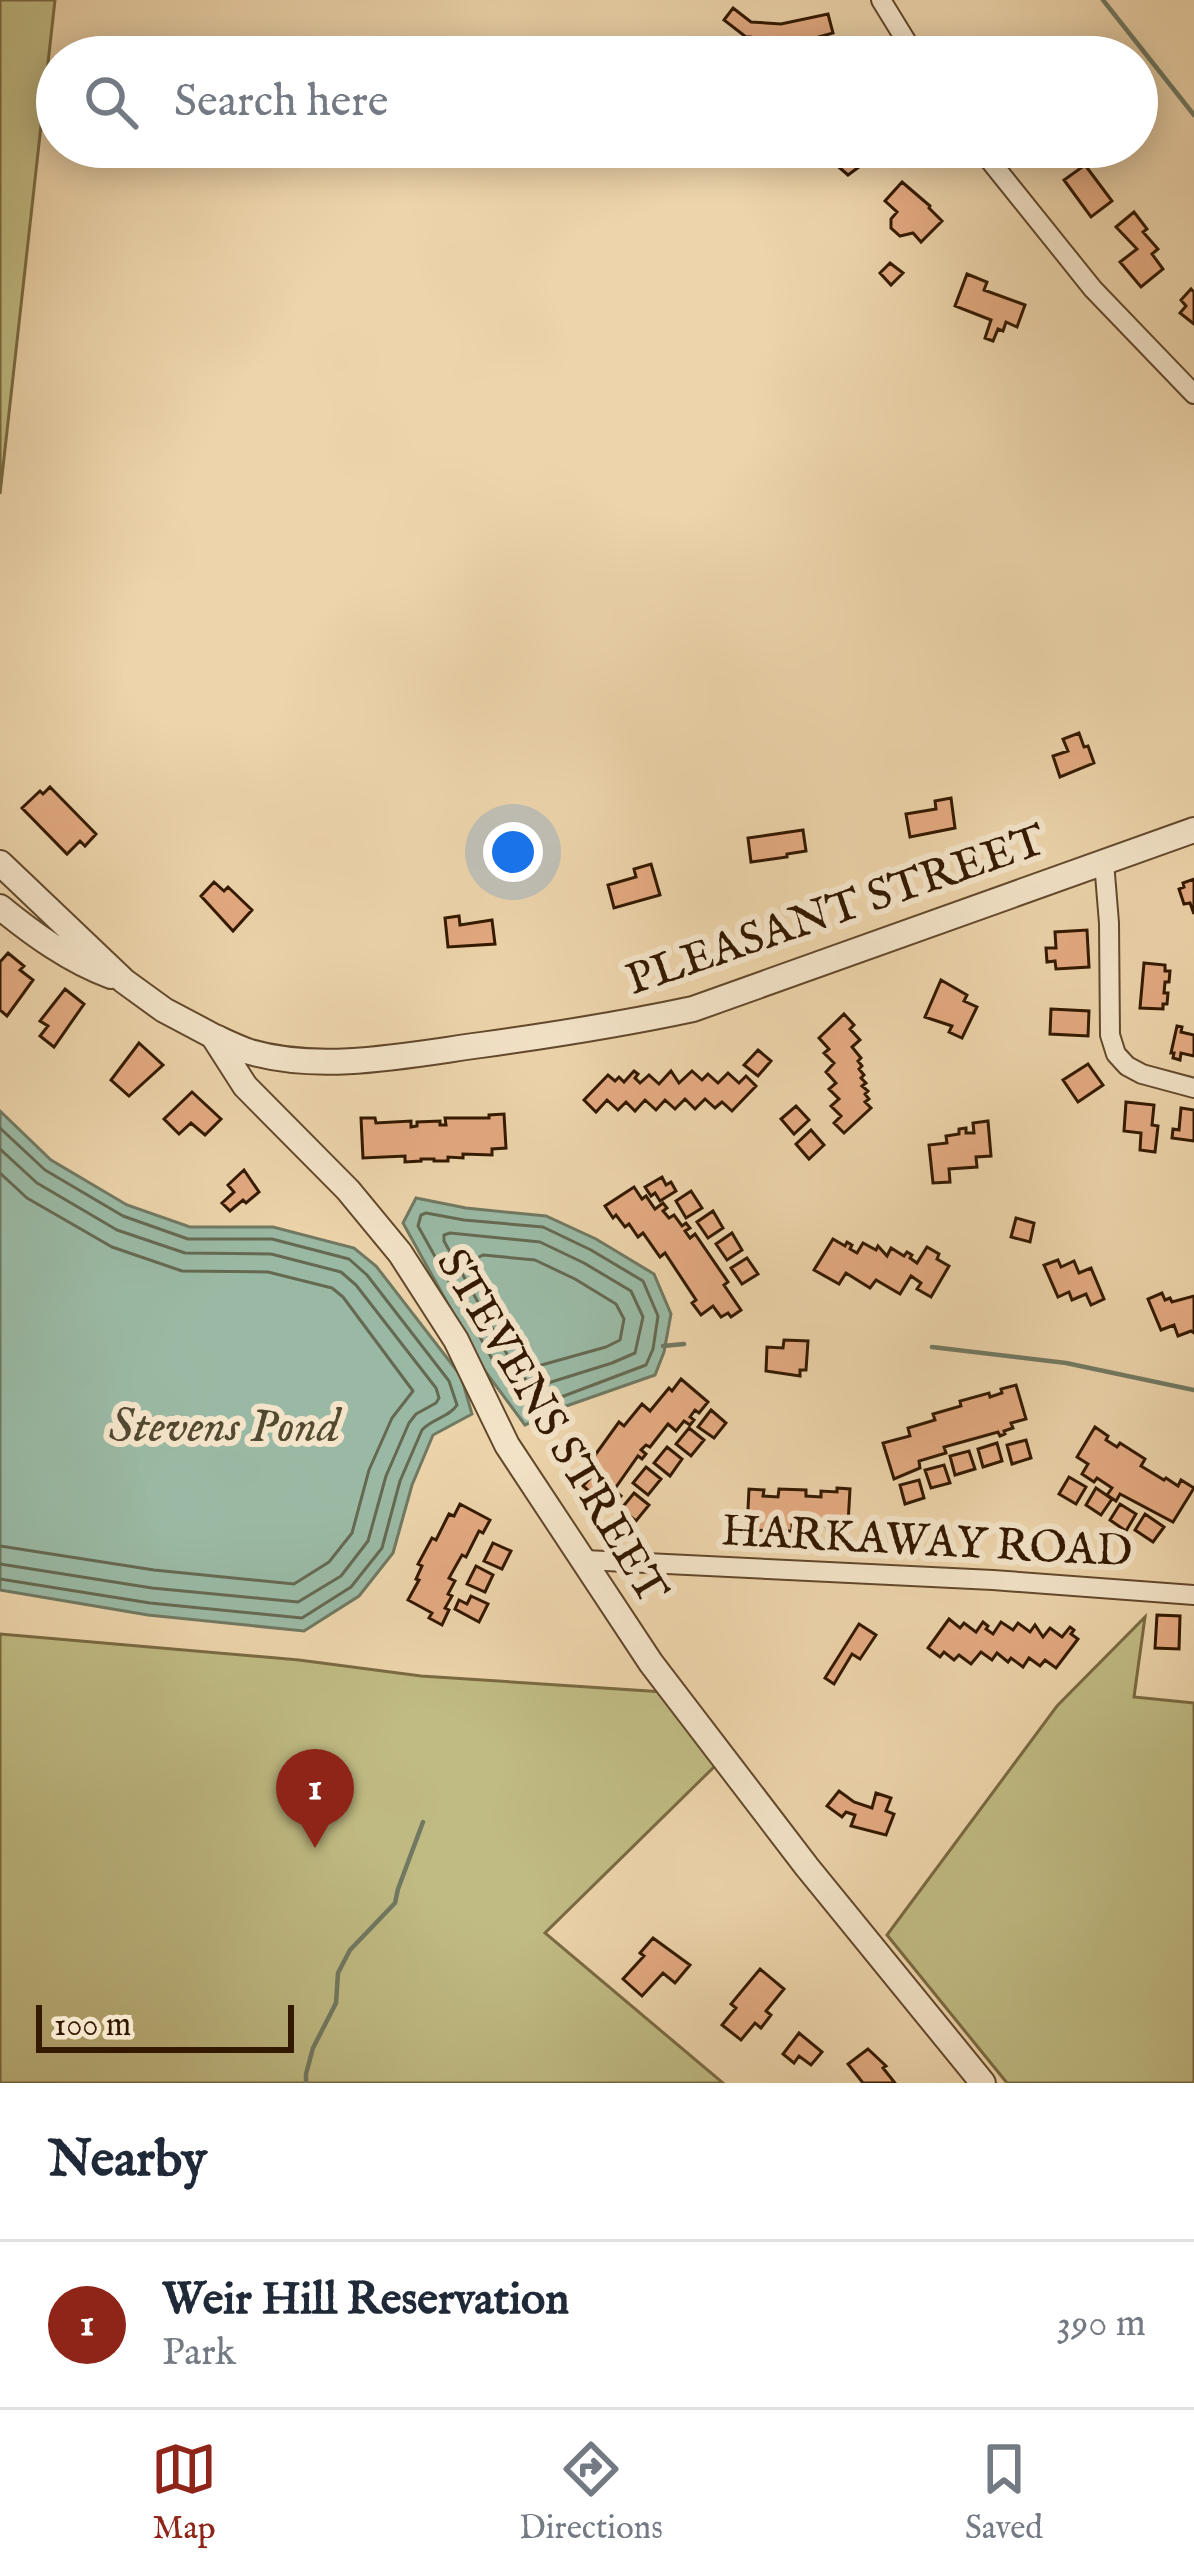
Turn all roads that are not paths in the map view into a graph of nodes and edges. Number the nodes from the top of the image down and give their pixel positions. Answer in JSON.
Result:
{"nodes":[{"id":1,"x":881,"y":0,"type":"edge"},
{"id":2,"x":903,"y":36,"type":"edge"},
{"id":3,"x":996,"y":168,"type":"edge"},
{"id":4,"x":1194,"y":394,"type":"edge"},
{"id":5,"x":1194,"y":830,"type":"edge"},
{"id":6,"x":1104,"y":862,"type":"junction"},
{"id":7,"x":0,"y":863,"type":"edge"},
{"id":8,"x":0,"y":907,"type":"edge"},
{"id":9,"x":124,"y":981,"type":"junction"},
{"id":10,"x":214,"y":1036,"type":"junction"},
{"id":11,"x":1194,"y":1088,"type":"edge"},
{"id":12,"x":585,"y":1560,"type":"junction"},
{"id":13,"x":1194,"y":1595,"type":"edge"},
{"id":14,"x":983,"y":2083,"type":"edge"}],
"edges":[{"from":1,"to":2,"type":"street"},
{"from":3,"to":4,"type":"street"},
{"from":5,"to":6,"type":"street","name":"PLEASANT STREET"},
{"from":6,"to":10,"type":"street","name":"PLEASANT STREET"},
{"from":6,"to":11,"type":"street"},
{"from":7,"to":9,"type":"street","name":"STEVENS STREET"},
{"from":8,"to":9,"type":"street"},
{"from":9,"to":10,"type":"street","name":"STEVENS STREET"},
{"from":10,"to":12,"type":"street","name":"STEVENS STREET"},
{"from":12,"to":13,"type":"street","name":"HARKAWAY ROAD"},
{"from":12,"to":14,"type":"street","name":"STEVENS STREET"}]}
